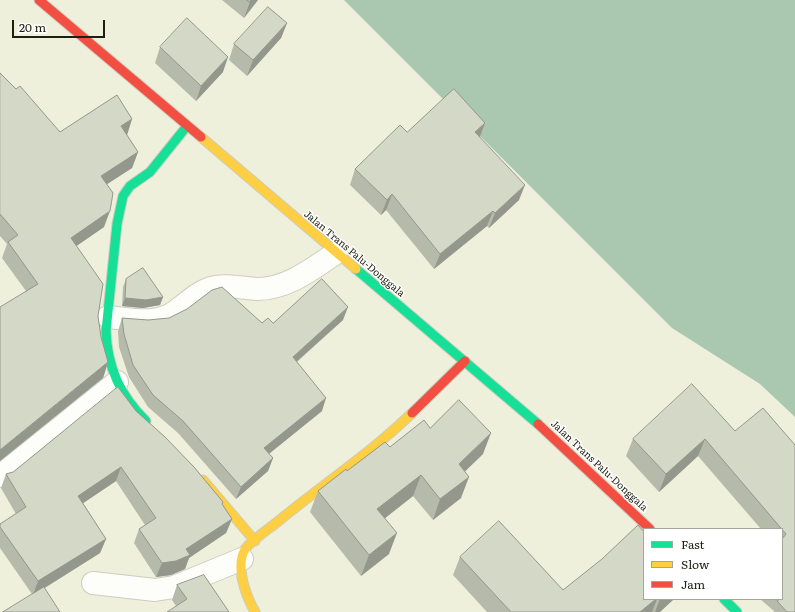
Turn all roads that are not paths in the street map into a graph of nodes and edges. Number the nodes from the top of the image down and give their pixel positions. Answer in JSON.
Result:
{"nodes":[{"id":1,"x":39,"y":0,"type":"edge"},
{"id":2,"x":187,"y":126,"type":"junction"},
{"id":3,"x":336,"y":253,"type":"junction"},
{"id":4,"x":108,"y":317,"type":"junction"},
{"id":5,"x":465,"y":361,"type":"junction"},
{"id":6,"x":117,"y":382,"type":"junction"},
{"id":7,"x":151,"y":425,"type":"edge"},
{"id":8,"x":198,"y":473,"type":"edge"},
{"id":9,"x":0,"y":476,"type":"edge"},
{"id":10,"x":649,"y":528,"type":"edge"},
{"id":11,"x":255,"y":541,"type":"junction"},
{"id":12,"x":242,"y":559,"type":"junction"},
{"id":13,"x":93,"y":582,"type":"dead end"},
{"id":14,"x":725,"y":600,"type":"edge"},
{"id":15,"x":255,"y":612,"type":"edge"},
{"id":16,"x":737,"y":612,"type":"edge"}],
"edges":[{"from":1,"to":2,"type":"main road","name":"Jalan Trans Palu-Donggala"},
{"from":2,"to":3,"type":"main road","name":"Jalan Trans Palu-Donggala"},
{"from":2,"to":4,"type":"main road"},
{"from":3,"to":4,"type":"street"},
{"from":3,"to":5,"type":"main road","name":"Jalan Trans Palu-Donggala"},
{"from":4,"to":6,"type":"main road"},
{"from":5,"to":10,"type":"main road","name":"Jalan Trans Palu-Donggala"},
{"from":5,"to":11,"type":"main road"},
{"from":6,"to":7,"type":"main road"},
{"from":6,"to":9,"type":"street"},
{"from":8,"to":11,"type":"main road"},
{"from":11,"to":12,"type":"main road"},
{"from":12,"to":13,"type":"street"},
{"from":12,"to":15,"type":"main road"},
{"from":14,"to":16,"type":"main road"}]}
